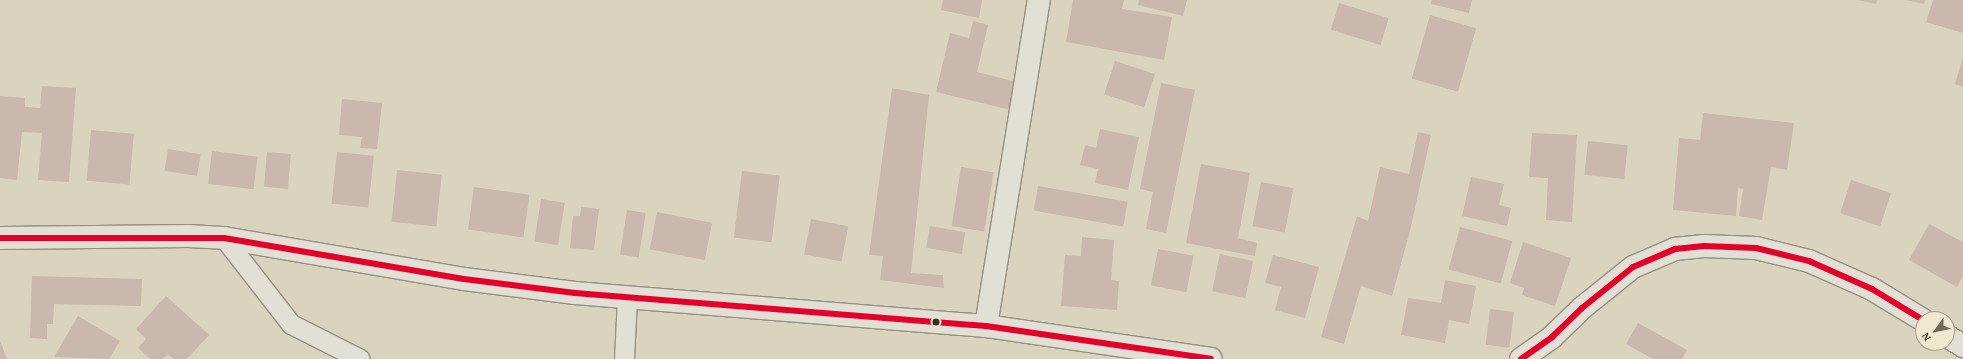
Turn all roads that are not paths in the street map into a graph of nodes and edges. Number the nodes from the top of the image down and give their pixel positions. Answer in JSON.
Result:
{"nodes":[{"id":1,"x":1039,"y":0,"type":"edge"},
{"id":2,"x":0,"y":238,"type":"edge"},
{"id":3,"x":224,"y":238,"type":"junction"},
{"id":4,"x":627,"y":298,"type":"junction"},
{"id":5,"x":1915,"y":315,"type":"edge"},
{"id":6,"x":986,"y":326,"type":"junction"},
{"id":7,"x":1165,"y":356,"type":"edge"},
{"id":8,"x":360,"y":359,"type":"edge"},
{"id":9,"x":624,"y":359,"type":"edge"},
{"id":10,"x":1211,"y":359,"type":"edge"},
{"id":11,"x":1521,"y":359,"type":"edge"}],
"edges":[{"from":1,"to":6,"type":"street"},
{"from":2,"to":3,"type":"street"},
{"from":3,"to":4,"type":"street"},
{"from":3,"to":8,"type":"lane"},
{"from":4,"to":6,"type":"street"},
{"from":4,"to":9,"type":"lane"},
{"from":5,"to":11,"type":"street"},
{"from":6,"to":7,"type":"street"},
{"from":7,"to":10,"type":"street"}]}
